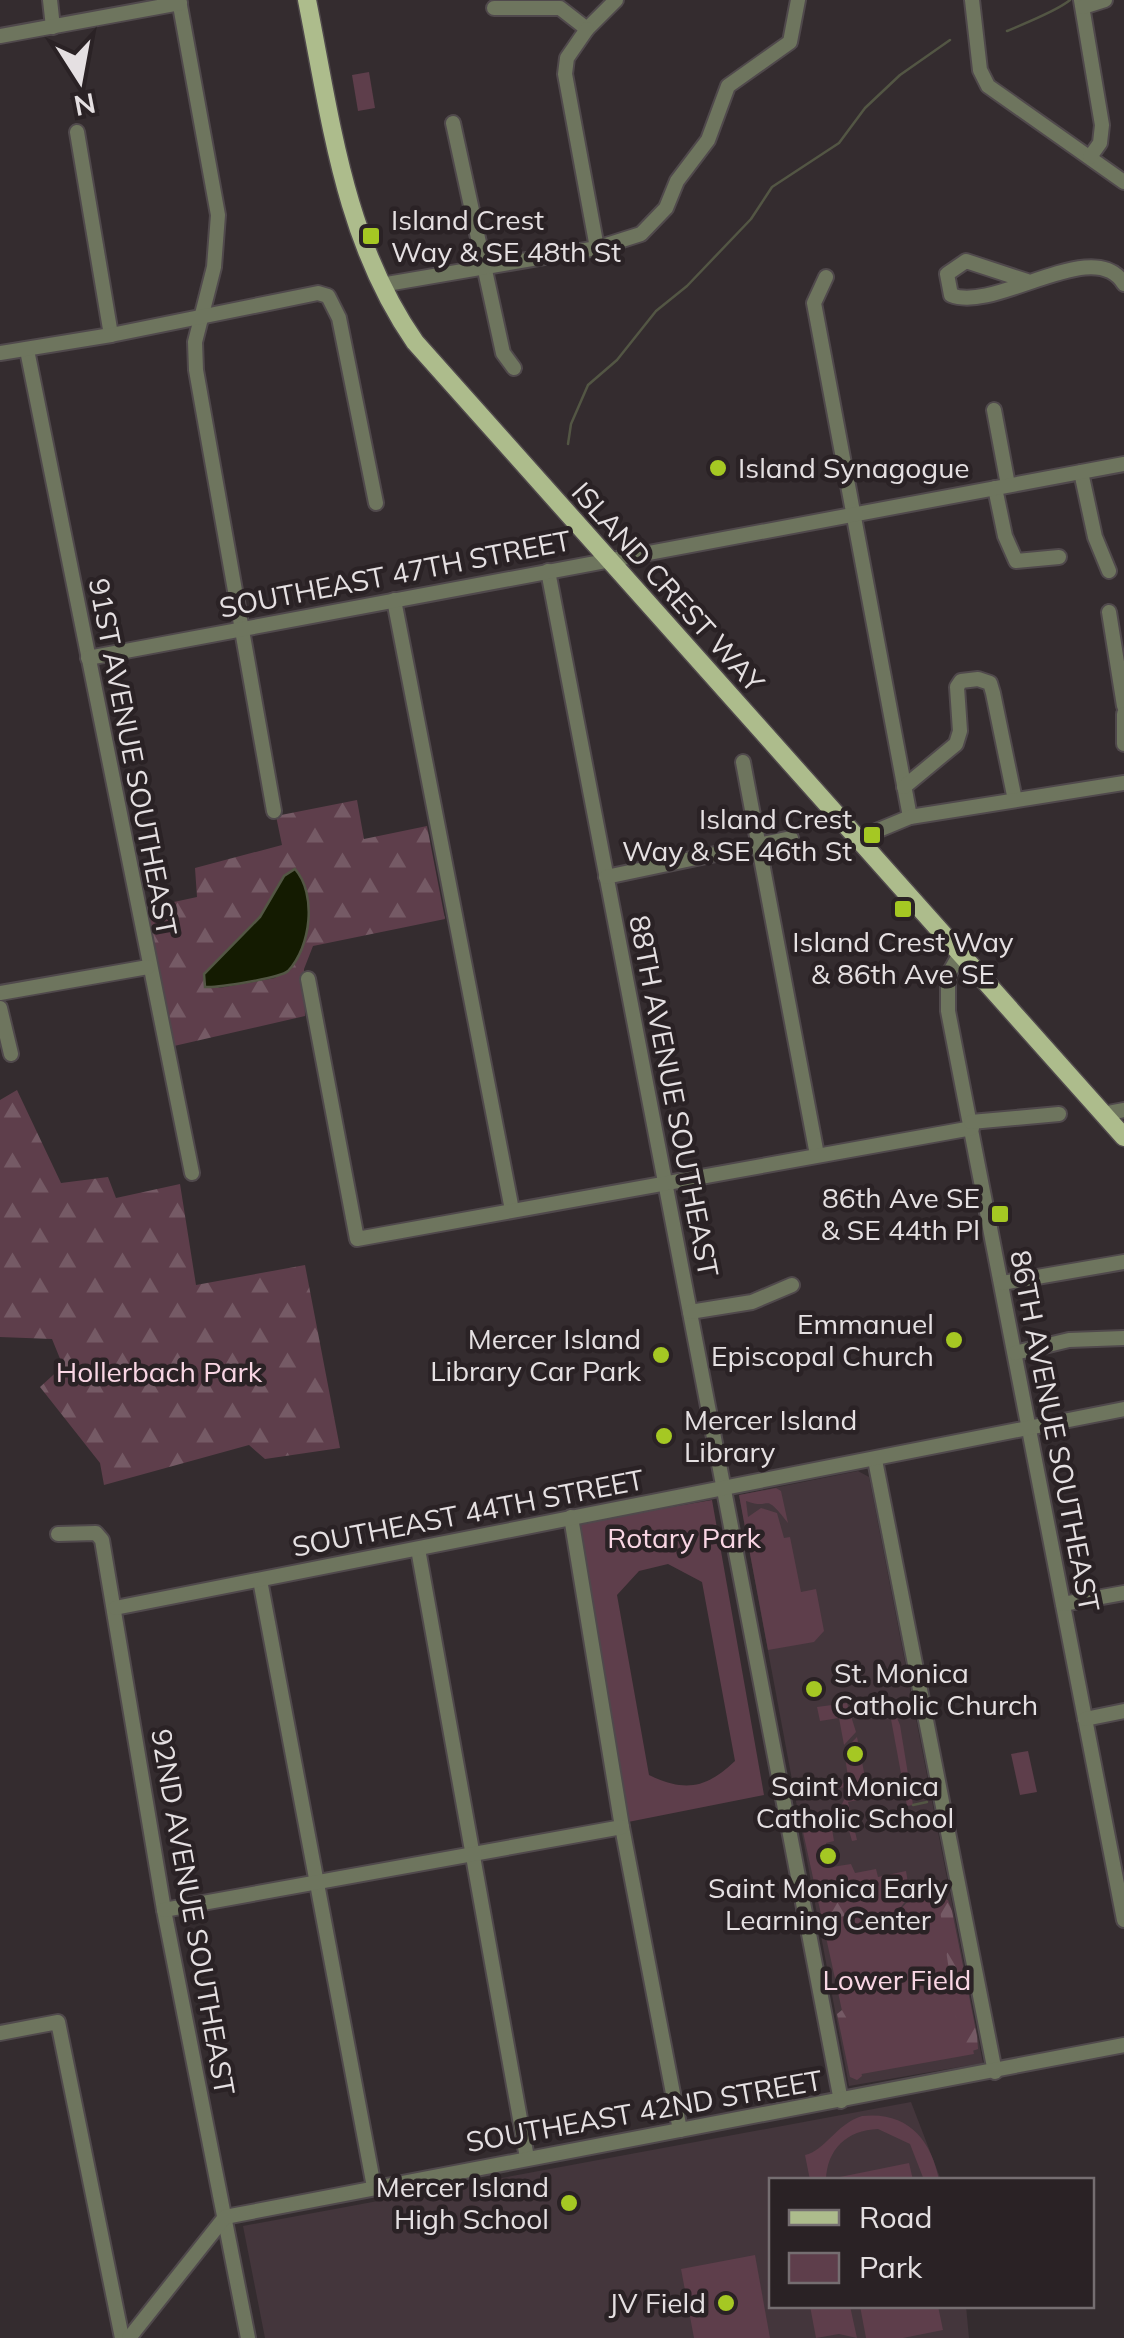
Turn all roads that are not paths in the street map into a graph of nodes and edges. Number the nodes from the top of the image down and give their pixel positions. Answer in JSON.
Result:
{"nodes":[{"id":1,"x":50,"y":0,"type":"edge"},
{"id":2,"x":308,"y":0,"type":"edge"},
{"id":3,"x":616,"y":0,"type":"edge"},
{"id":4,"x":796,"y":0,"type":"edge"},
{"id":5,"x":972,"y":0,"type":"edge"},
{"id":6,"x":1105,"y":0,"type":"edge"},
{"id":7,"x":180,"y":2,"type":"edge"},
{"id":8,"x":1082,"y":4,"type":"edge"},
{"id":9,"x":494,"y":8,"type":"dead end"},
{"id":10,"x":53,"y":26,"type":"junction"},
{"id":11,"x":587,"y":28,"type":"junction"},
{"id":12,"x":0,"y":36,"type":"edge"},
{"id":13,"x":453,"y":122,"type":"dead end"},
{"id":14,"x":77,"y":132,"type":"dead end"},
{"id":15,"x":1090,"y":157,"type":"junction"},
{"id":16,"x":1124,"y":182,"type":"edge"},
{"id":17,"x":597,"y":248,"type":"junction"},
{"id":18,"x":482,"y":268,"type":"junction"},
{"id":19,"x":826,"y":277,"type":"dead end"},
{"id":20,"x":1027,"y":280,"type":"junction"},
{"id":21,"x":1124,"y":284,"type":"edge"},
{"id":22,"x":381,"y":286,"type":"junction"},
{"id":23,"x":200,"y":317,"type":"junction"},
{"id":24,"x":111,"y":336,"type":"junction"},
{"id":25,"x":28,"y":350,"type":"junction"},
{"id":26,"x":0,"y":352,"type":"edge"},
{"id":27,"x":514,"y":368,"type":"dead end"},
{"id":28,"x":994,"y":410,"type":"dead end"},
{"id":29,"x":1124,"y":464,"type":"edge"},
{"id":30,"x":1081,"y":472,"type":"junction"},
{"id":31,"x":1002,"y":487,"type":"junction"},
{"id":32,"x":376,"y":503,"type":"dead end"},
{"id":33,"x":852,"y":515,"type":"junction"},
{"id":34,"x":1059,"y":557,"type":"dead end"},
{"id":35,"x":606,"y":559,"type":"junction"},
{"id":36,"x":548,"y":571,"type":"junction"},
{"id":37,"x":1109,"y":572,"type":"dead end"},
{"id":38,"x":394,"y":600,"type":"junction"},
{"id":39,"x":1109,"y":612,"type":"dead end"},
{"id":40,"x":238,"y":628,"type":"junction"},
{"id":41,"x":1120,"y":657,"type":"edge"},
{"id":42,"x":88,"y":658,"type":"junction"},
{"id":43,"x":1123,"y":698,"type":"edge"},
{"id":44,"x":1124,"y":714,"type":"edge"},
{"id":45,"x":1124,"y":744,"type":"edge"},
{"id":46,"x":742,"y":762,"type":"dead end"},
{"id":47,"x":1124,"y":783,"type":"edge"},
{"id":48,"x":904,"y":788,"type":"junction"},
{"id":49,"x":1016,"y":800,"type":"junction"},
{"id":50,"x":274,"y":811,"type":"dead end"},
{"id":51,"x":910,"y":817,"type":"junction"},
{"id":52,"x":792,"y":838,"type":"dead end"},
{"id":53,"x":857,"y":839,"type":"junction"},
{"id":54,"x":758,"y":846,"type":"junction"},
{"id":55,"x":606,"y":877,"type":"junction"},
{"id":56,"x":960,"y":954,"type":"junction"},
{"id":57,"x":148,"y":967,"type":"junction"},
{"id":58,"x":308,"y":979,"type":"dead end"},
{"id":59,"x":0,"y":993,"type":"edge"},
{"id":60,"x":0,"y":1008,"type":"edge"},
{"id":61,"x":11,"y":1054,"type":"dead end"},
{"id":62,"x":1124,"y":1110,"type":"edge"},
{"id":63,"x":1059,"y":1114,"type":"dead end"},
{"id":64,"x":1103,"y":1114,"type":"junction"},
{"id":65,"x":972,"y":1125,"type":"junction"},
{"id":66,"x":1124,"y":1137,"type":"edge"},
{"id":67,"x":817,"y":1156,"type":"junction"},
{"id":68,"x":192,"y":1173,"type":"dead end"},
{"id":69,"x":665,"y":1182,"type":"junction"},
{"id":70,"x":512,"y":1210,"type":"junction"},
{"id":71,"x":1124,"y":1262,"type":"edge"},
{"id":72,"x":1002,"y":1283,"type":"junction"},
{"id":73,"x":792,"y":1285,"type":"dead end"},
{"id":74,"x":690,"y":1312,"type":"junction"},
{"id":75,"x":1124,"y":1338,"type":"edge"},
{"id":76,"x":1016,"y":1353,"type":"junction"},
{"id":77,"x":1124,"y":1409,"type":"edge"},
{"id":78,"x":1029,"y":1428,"type":"junction"},
{"id":79,"x":874,"y":1460,"type":"junction"},
{"id":80,"x":725,"y":1487,"type":"junction"},
{"id":81,"x":571,"y":1517,"type":"junction"},
{"id":82,"x":58,"y":1534,"type":"dead end"},
{"id":83,"x":418,"y":1549,"type":"junction"},
{"id":84,"x":260,"y":1580,"type":"junction"},
{"id":85,"x":1124,"y":1593,"type":"edge"},
{"id":86,"x":1062,"y":1604,"type":"junction"},
{"id":87,"x":115,"y":1608,"type":"junction"},
{"id":88,"x":1124,"y":1711,"type":"edge"},
{"id":89,"x":1085,"y":1719,"type":"junction"},
{"id":90,"x":622,"y":1827,"type":"junction"},
{"id":91,"x":473,"y":1854,"type":"junction"},
{"id":92,"x":316,"y":1882,"type":"junction"},
{"id":93,"x":164,"y":1910,"type":"junction"},
{"id":94,"x":1124,"y":1920,"type":"edge"},
{"id":95,"x":0,"y":2034,"type":"edge"},
{"id":96,"x":1124,"y":2045,"type":"edge"},
{"id":97,"x":994,"y":2072,"type":"junction"},
{"id":98,"x":841,"y":2101,"type":"junction"},
{"id":99,"x":680,"y":2130,"type":"junction"},
{"id":100,"x":527,"y":2158,"type":"junction"},
{"id":101,"x":374,"y":2187,"type":"junction"},
{"id":102,"x":224,"y":2217,"type":"junction"},
{"id":103,"x":192,"y":2258,"type":"junction"},
{"id":104,"x":233,"y":2260,"type":"junction"},
{"id":105,"x":125,"y":2338,"type":"edge"},
{"id":106,"x":248,"y":2338,"type":"edge"}],
"edges":[{"from":1,"to":10,"type":"street"},
{"from":2,"to":22,"type":"main road","name":"ISLAND CREST WAY"},
{"from":3,"to":11,"type":"street"},
{"from":4,"to":17,"type":"street"},
{"from":5,"to":15,"type":"street"},
{"from":6,"to":8,"type":"street"},
{"from":7,"to":10,"type":"street"},
{"from":7,"to":23,"type":"street"},
{"from":8,"to":15,"type":"street"},
{"from":9,"to":11,"type":"street"},
{"from":10,"to":12,"type":"street"},
{"from":11,"to":17,"type":"street"},
{"from":13,"to":18,"type":"street"},
{"from":14,"to":24,"type":"street"},
{"from":15,"to":16,"type":"street"},
{"from":17,"to":18,"type":"street"},
{"from":18,"to":22,"type":"street"},
{"from":18,"to":27,"type":"street"},
{"from":19,"to":33,"type":"street"},
{"from":20,"to":20,"type":"street"},
{"from":20,"to":21,"type":"street"},
{"from":22,"to":35,"type":"main road","name":"ISLAND CREST WAY"},
{"from":23,"to":24,"type":"street"},
{"from":23,"to":32,"type":"street"},
{"from":23,"to":40,"type":"street"},
{"from":24,"to":25,"type":"street"},
{"from":25,"to":26,"type":"street"},
{"from":25,"to":42,"type":"street","name":"91ST AVENUE SOUTHEAST"},
{"from":28,"to":31,"type":"street"},
{"from":29,"to":30,"type":"street","name":"SOUTHEAST 47TH STREET"},
{"from":30,"to":31,"type":"street","name":"SOUTHEAST 47TH STREET"},
{"from":30,"to":37,"type":"street"},
{"from":31,"to":33,"type":"street","name":"SOUTHEAST 47TH STREET"},
{"from":31,"to":34,"type":"street"},
{"from":33,"to":35,"type":"street","name":"SOUTHEAST 47TH STREET"},
{"from":33,"to":48,"type":"street"},
{"from":35,"to":36,"type":"street","name":"SOUTHEAST 47TH STREET"},
{"from":35,"to":53,"type":"main road","name":"ISLAND CREST WAY"},
{"from":36,"to":38,"type":"street","name":"SOUTHEAST 47TH STREET"},
{"from":36,"to":55,"type":"street","name":"88TH AVENUE SOUTHEAST"},
{"from":38,"to":40,"type":"street","name":"SOUTHEAST 47TH STREET"},
{"from":38,"to":70,"type":"street"},
{"from":39,"to":41,"type":"street"},
{"from":40,"to":42,"type":"street","name":"SOUTHEAST 47TH STREET"},
{"from":40,"to":50,"type":"street"},
{"from":41,"to":43,"type":"street"},
{"from":42,"to":57,"type":"street","name":"91ST AVENUE SOUTHEAST"},
{"from":44,"to":45,"type":"street"},
{"from":46,"to":54,"type":"street"},
{"from":47,"to":49,"type":"street"},
{"from":48,"to":49,"type":"street"},
{"from":48,"to":51,"type":"street"},
{"from":49,"to":51,"type":"street"},
{"from":51,"to":53,"type":"street"},
{"from":52,"to":54,"type":"street"},
{"from":53,"to":56,"type":"main road","name":"ISLAND CREST WAY"},
{"from":54,"to":55,"type":"street"},
{"from":54,"to":67,"type":"street"},
{"from":55,"to":69,"type":"street","name":"88TH AVENUE SOUTHEAST"},
{"from":56,"to":64,"type":"main road","name":"ISLAND CREST WAY"},
{"from":56,"to":65,"type":"street","name":"86TH AVENUE SOUTHEAST"},
{"from":57,"to":59,"type":"street"},
{"from":57,"to":68,"type":"street","name":"91ST AVENUE SOUTHEAST"},
{"from":58,"to":70,"type":"street"},
{"from":60,"to":61,"type":"street"},
{"from":62,"to":64,"type":"street"},
{"from":63,"to":65,"type":"street"},
{"from":64,"to":66,"type":"main road","name":"ISLAND CREST WAY"},
{"from":65,"to":67,"type":"street"},
{"from":65,"to":72,"type":"street","name":"86TH AVENUE SOUTHEAST"},
{"from":67,"to":69,"type":"street"},
{"from":69,"to":70,"type":"street"},
{"from":69,"to":74,"type":"street","name":"88TH AVENUE SOUTHEAST"},
{"from":71,"to":72,"type":"street"},
{"from":72,"to":76,"type":"street","name":"86TH AVENUE SOUTHEAST"},
{"from":73,"to":74,"type":"street"},
{"from":74,"to":80,"type":"street","name":"88TH AVENUE SOUTHEAST"},
{"from":75,"to":76,"type":"street"},
{"from":76,"to":78,"type":"street","name":"86TH AVENUE SOUTHEAST"},
{"from":77,"to":78,"type":"street","name":"SOUTHEAST 44TH STREET"},
{"from":78,"to":79,"type":"street","name":"SOUTHEAST 44TH STREET"},
{"from":78,"to":86,"type":"street","name":"86TH AVENUE SOUTHEAST"},
{"from":79,"to":80,"type":"street","name":"SOUTHEAST 44TH STREET"},
{"from":79,"to":97,"type":"street"},
{"from":80,"to":81,"type":"street","name":"SOUTHEAST 44TH STREET"},
{"from":80,"to":98,"type":"street","name":"88TH AVENUE SOUTHEAST"},
{"from":81,"to":83,"type":"street","name":"SOUTHEAST 44TH STREET"},
{"from":81,"to":90,"type":"street"},
{"from":82,"to":87,"type":"street","name":"92ND AVENUE SOUTHEAST"},
{"from":83,"to":84,"type":"street","name":"SOUTHEAST 44TH STREET"},
{"from":83,"to":91,"type":"street"},
{"from":84,"to":87,"type":"street","name":"SOUTHEAST 44TH STREET"},
{"from":84,"to":92,"type":"street"},
{"from":85,"to":86,"type":"street"},
{"from":86,"to":89,"type":"street","name":"86TH AVENUE SOUTHEAST"},
{"from":87,"to":93,"type":"street","name":"92ND AVENUE SOUTHEAST"},
{"from":88,"to":89,"type":"street"},
{"from":89,"to":94,"type":"street","name":"86TH AVENUE SOUTHEAST"},
{"from":90,"to":91,"type":"street"},
{"from":90,"to":99,"type":"street"},
{"from":91,"to":92,"type":"street"},
{"from":91,"to":100,"type":"street"},
{"from":92,"to":93,"type":"street"},
{"from":92,"to":101,"type":"street"},
{"from":93,"to":102,"type":"street","name":"92ND AVENUE SOUTHEAST"},
{"from":95,"to":105,"type":"street"},
{"from":96,"to":97,"type":"street","name":"SOUTHEAST 42ND STREET"},
{"from":97,"to":98,"type":"street","name":"SOUTHEAST 42ND STREET"},
{"from":98,"to":99,"type":"street","name":"SOUTHEAST 42ND STREET"},
{"from":99,"to":100,"type":"street","name":"SOUTHEAST 42ND STREET"},
{"from":100,"to":101,"type":"street","name":"SOUTHEAST 42ND STREET"},
{"from":101,"to":102,"type":"street","name":"SOUTHEAST 42ND STREET"},
{"from":102,"to":103,"type":"street"},
{"from":102,"to":104,"type":"street","name":"92ND AVENUE SOUTHEAST"},
{"from":103,"to":104,"type":"street"},
{"from":103,"to":105,"type":"street"},
{"from":104,"to":106,"type":"street","name":"92ND AVENUE SOUTHEAST"}]}
